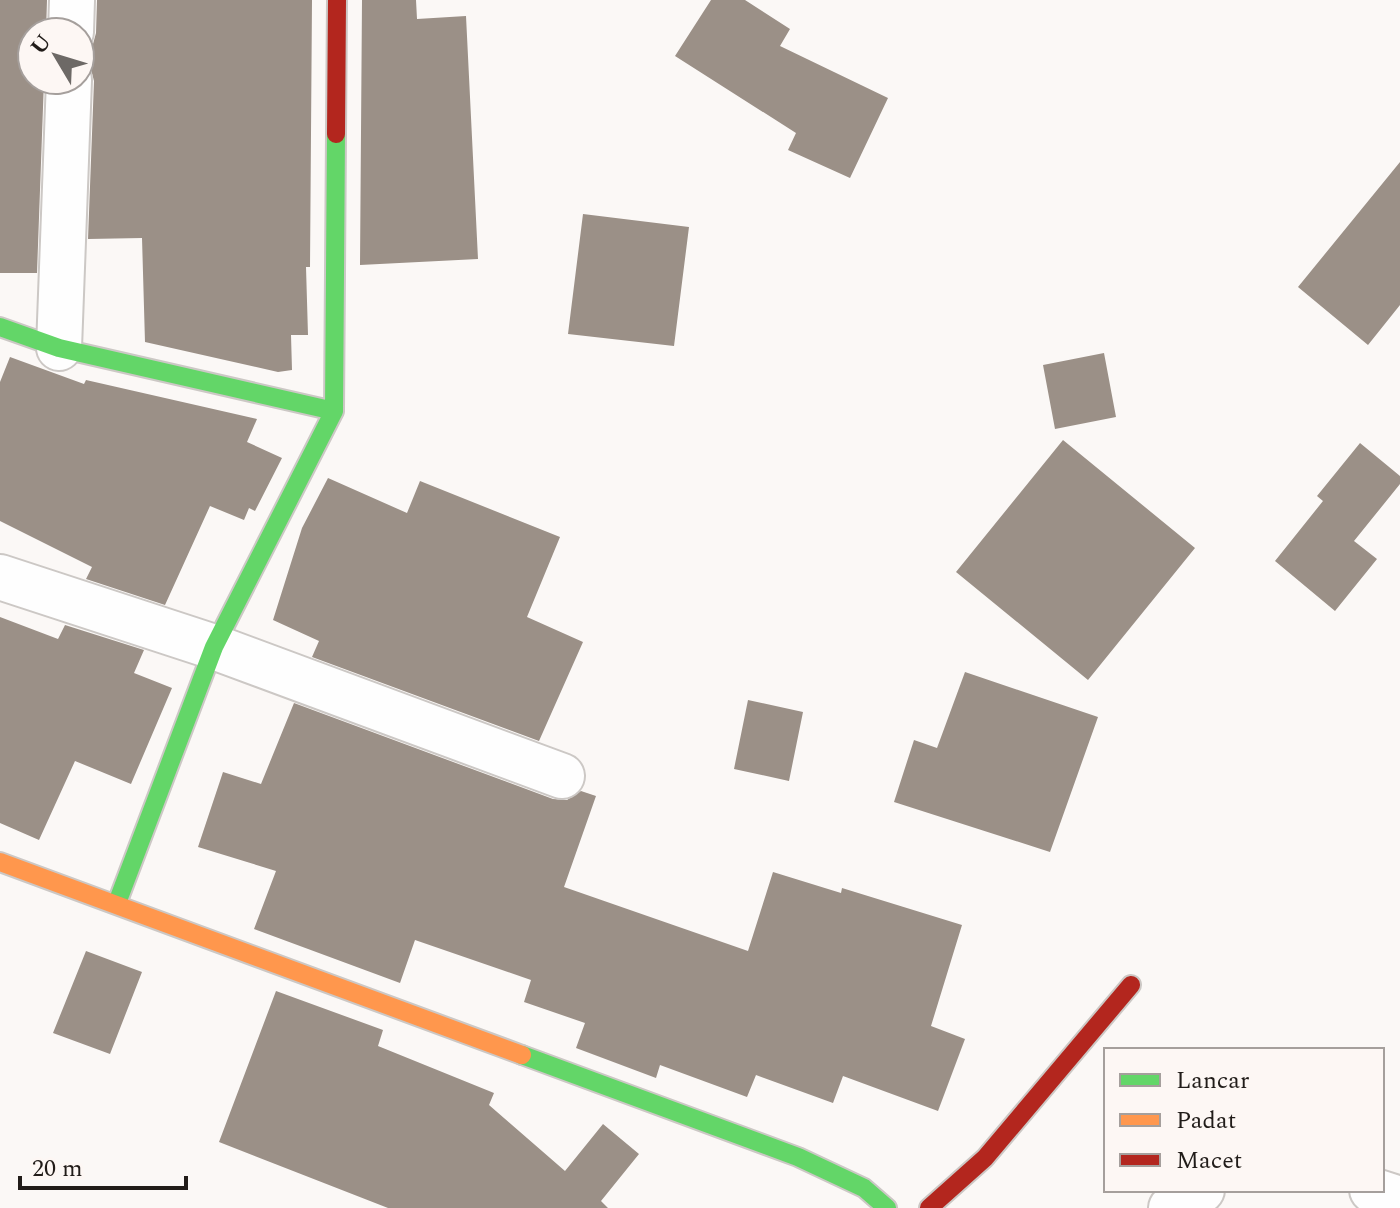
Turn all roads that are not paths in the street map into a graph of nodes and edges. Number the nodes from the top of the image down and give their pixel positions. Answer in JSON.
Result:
{"nodes":[{"id":1,"x":337,"y":0,"type":"edge"},
{"id":2,"x":68,"y":96,"type":"edge"},
{"id":3,"x":0,"y":327,"type":"edge"},
{"id":4,"x":59,"y":348,"type":"junction"},
{"id":5,"x":334,"y":411,"type":"junction"},
{"id":6,"x":0,"y":577,"type":"edge"},
{"id":7,"x":214,"y":647,"type":"junction"},
{"id":8,"x":562,"y":776,"type":"dead end"},
{"id":9,"x":0,"y":862,"type":"edge"},
{"id":10,"x":117,"y":903,"type":"junction"},
{"id":11,"x":1131,"y":985,"type":"dead end"},
{"id":12,"x":1197,"y":1192,"type":"edge"},
{"id":13,"x":1378,"y":1192,"type":"edge"},
{"id":14,"x":1400,"y":1199,"type":"edge"},
{"id":15,"x":887,"y":1208,"type":"edge"},
{"id":16,"x":929,"y":1208,"type":"edge"},
{"id":17,"x":1171,"y":1208,"type":"edge"}],
"edges":[{"from":1,"to":5,"type":"street"},
{"from":2,"to":4,"type":"street"},
{"from":3,"to":4,"type":"street"},
{"from":4,"to":5,"type":"street"},
{"from":5,"to":7,"type":"street"},
{"from":6,"to":7,"type":"street"},
{"from":7,"to":8,"type":"street"},
{"from":7,"to":10,"type":"street"},
{"from":9,"to":10,"type":"street"},
{"from":10,"to":15,"type":"street"},
{"from":11,"to":16,"type":"street"},
{"from":12,"to":17,"type":"street"},
{"from":13,"to":14,"type":"street"}]}
